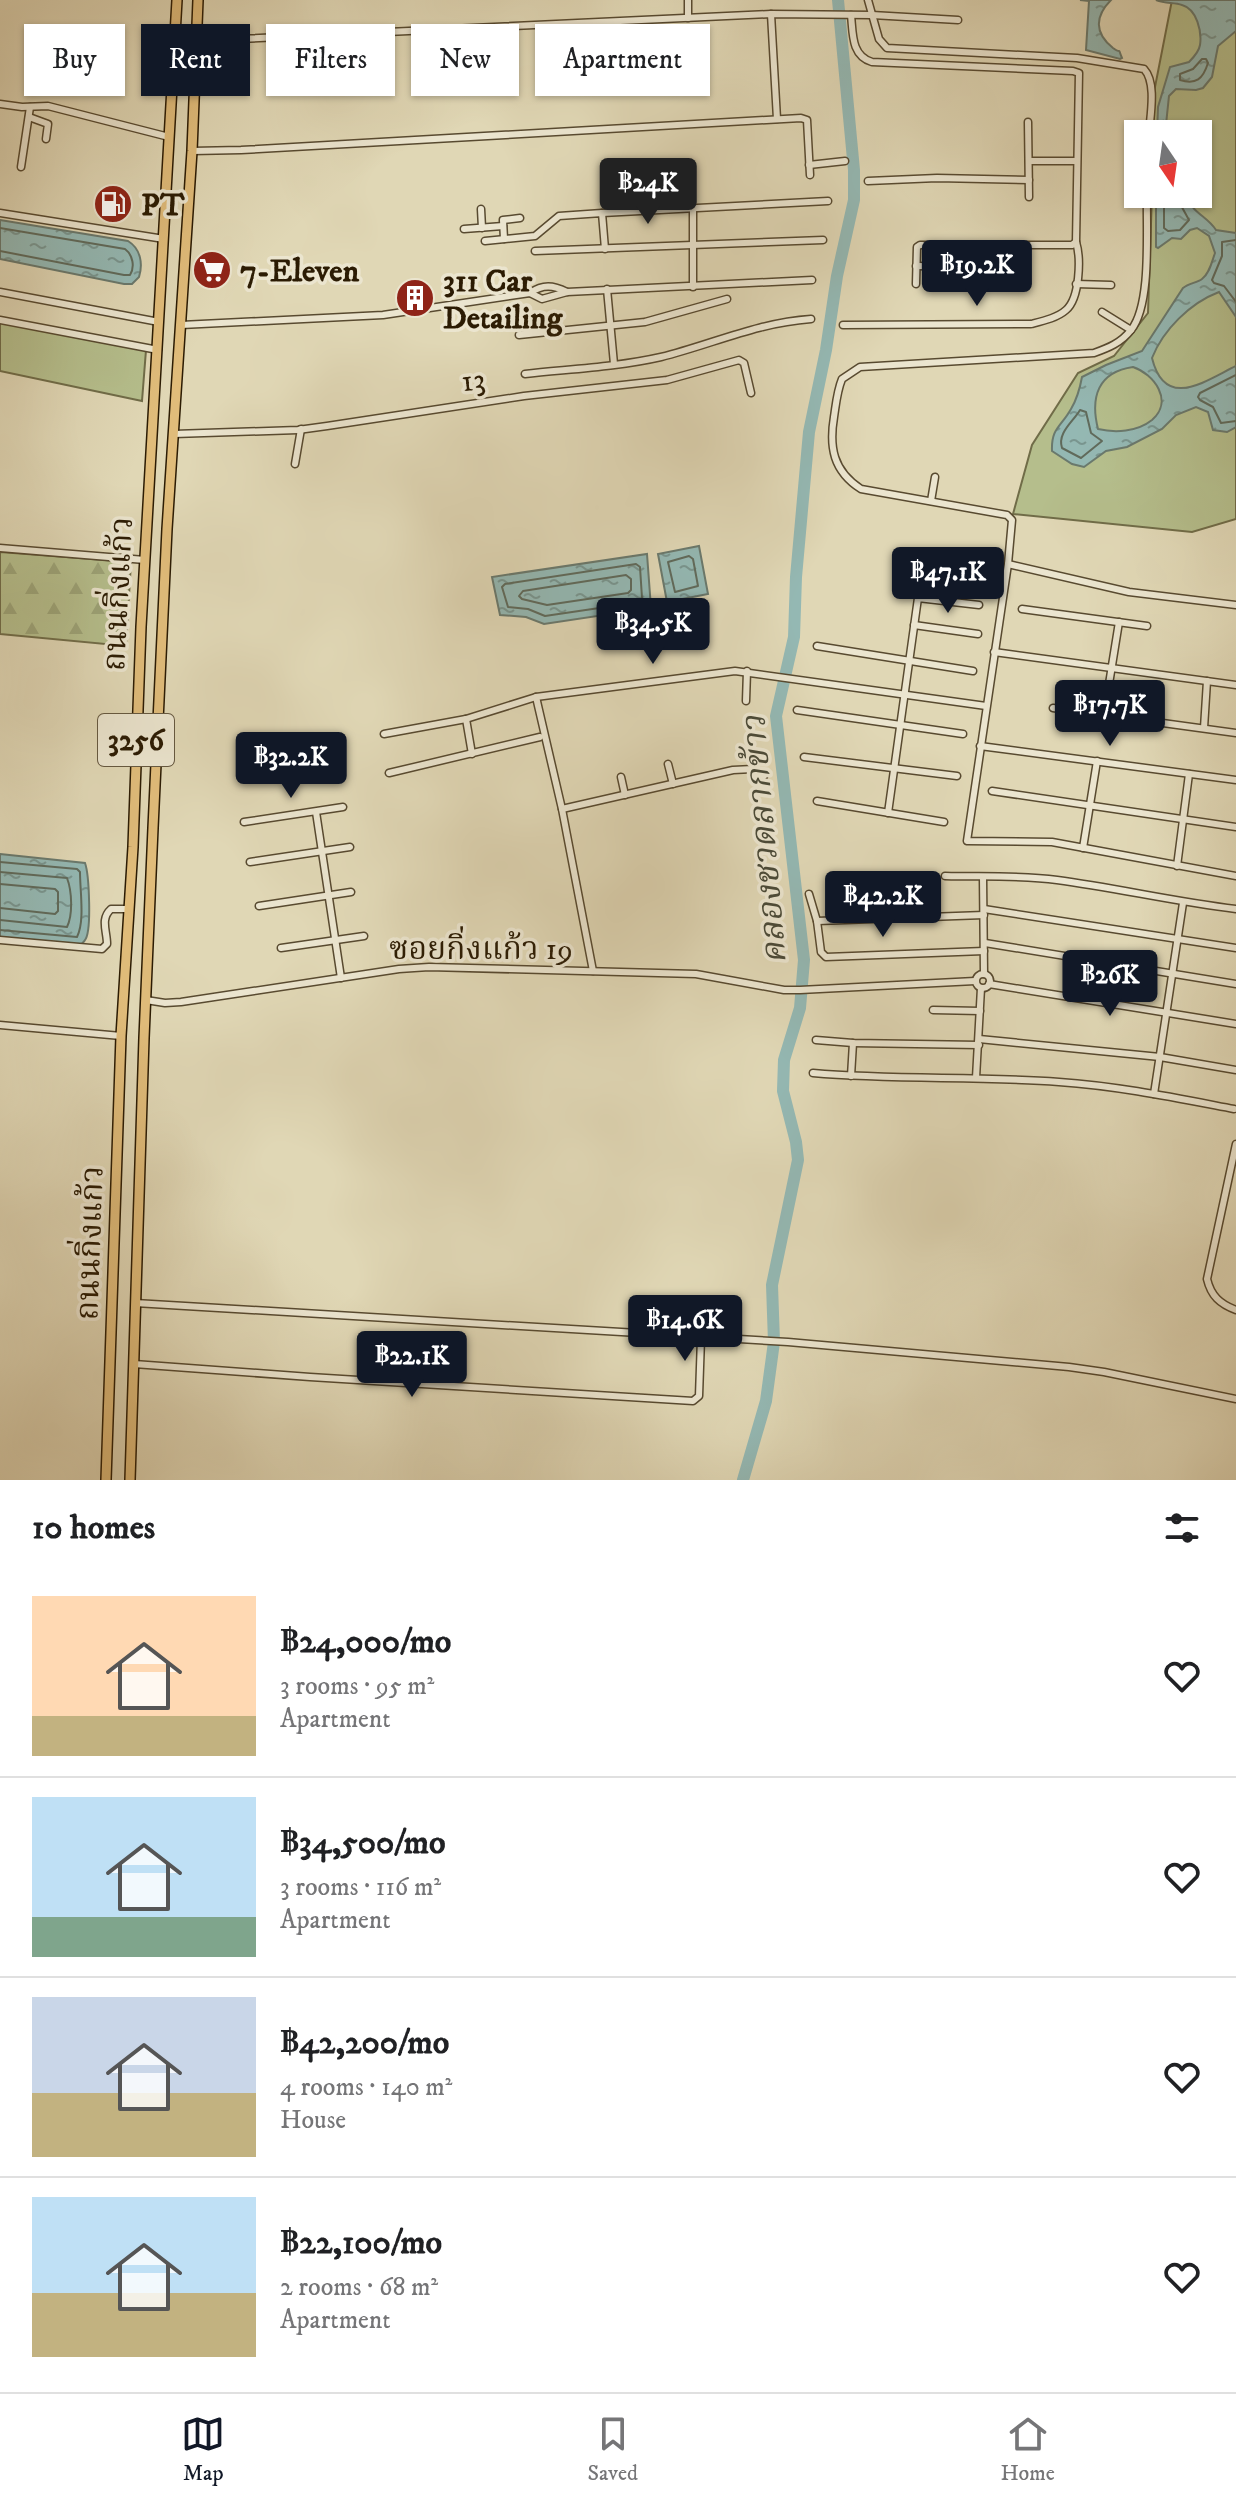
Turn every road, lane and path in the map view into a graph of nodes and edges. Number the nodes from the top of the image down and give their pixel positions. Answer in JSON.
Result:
{"nodes":[{"id":1,"x":177,"y":0,"type":"edge"},
{"id":2,"x":198,"y":0,"type":"edge"},
{"id":3,"x":688,"y":0,"type":"edge"},
{"id":4,"x":868,"y":0,"type":"edge"},
{"id":5,"x":771,"y":14,"type":"junction"},
{"id":6,"x":847,"y":15,"type":"junction"},
{"id":7,"x":872,"y":15,"type":"junction"},
{"id":8,"x":688,"y":18,"type":"junction"},
{"id":9,"x":958,"y":20,"type":"dead end"},
{"id":10,"x":197,"y":24,"type":"edge"},
{"id":11,"x":250,"y":38,"type":"edge"},
{"id":12,"x":194,"y":96,"type":"edge"},
{"id":13,"x":0,"y":104,"type":"edge"},
{"id":14,"x":30,"y":107,"type":"junction"},
{"id":15,"x":29,"y":117,"type":"junction"},
{"id":16,"x":777,"y":119,"type":"junction"},
{"id":17,"x":1150,"y":120,"type":"edge"},
{"id":18,"x":1028,"y":122,"type":"dead end"},
{"id":19,"x":169,"y":137,"type":"junction"},
{"id":20,"x":46,"y":139,"type":"dead end"},
{"id":21,"x":192,"y":151,"type":"junction"},
{"id":22,"x":845,"y":161,"type":"dead end"},
{"id":23,"x":1029,"y":161,"type":"junction"},
{"id":24,"x":1076,"y":161,"type":"junction"},
{"id":25,"x":809,"y":165,"type":"junction"},
{"id":26,"x":21,"y":167,"type":"dead end"},
{"id":27,"x":810,"y":175,"type":"dead end"},
{"id":28,"x":1029,"y":180,"type":"junction"},
{"id":29,"x":868,"y":181,"type":"dead end"},
{"id":30,"x":1029,"y":197,"type":"dead end"},
{"id":31,"x":828,"y":201,"type":"dead end"},
{"id":32,"x":1147,"y":208,"type":"edge"},
{"id":33,"x":481,"y":209,"type":"dead end"},
{"id":34,"x":693,"y":209,"type":"junction"},
{"id":35,"x":0,"y":213,"type":"edge"},
{"id":36,"x":602,"y":213,"type":"junction"},
{"id":37,"x":520,"y":218,"type":"dead end"},
{"id":38,"x":503,"y":226,"type":"junction"},
{"id":39,"x":482,"y":228,"type":"junction"},
{"id":40,"x":464,"y":229,"type":"dead end"},
{"id":41,"x":164,"y":239,"type":"junction"},
{"id":42,"x":504,"y":239,"type":"junction"},
{"id":43,"x":823,"y":240,"type":"dead end"},
{"id":44,"x":485,"y":241,"type":"dead end"},
{"id":45,"x":1076,"y":242,"type":"junction"},
{"id":46,"x":693,"y":246,"type":"junction"},
{"id":47,"x":605,"y":249,"type":"junction"},
{"id":48,"x":535,"y":251,"type":"dead end"},
{"id":49,"x":916,"y":266,"type":"junction"},
{"id":50,"x":983,"y":267,"type":"dead end"},
{"id":51,"x":812,"y":280,"type":"dead end"},
{"id":52,"x":916,"y":284,"type":"dead end"},
{"id":53,"x":1076,"y":284,"type":"junction"},
{"id":54,"x":1111,"y":285,"type":"dead end"},
{"id":55,"x":693,"y":287,"type":"junction"},
{"id":56,"x":607,"y":289,"type":"junction"},
{"id":57,"x":0,"y":292,"type":"edge"},
{"id":58,"x":567,"y":292,"type":"junction"},
{"id":59,"x":530,"y":293,"type":"junction"},
{"id":60,"x":727,"y":299,"type":"dead end"},
{"id":61,"x":1102,"y":312,"type":"dead end"},
{"id":62,"x":811,"y":319,"type":"dead end"},
{"id":63,"x":0,"y":320,"type":"edge"},
{"id":64,"x":159,"y":322,"type":"junction"},
{"id":65,"x":181,"y":325,"type":"junction"},
{"id":66,"x":843,"y":325,"type":"dead end"},
{"id":67,"x":610,"y":327,"type":"junction"},
{"id":68,"x":1131,"y":330,"type":"junction"},
{"id":69,"x":519,"y":335,"type":"dead end"},
{"id":70,"x":158,"y":350,"type":"junction"},
{"id":71,"x":614,"y":364,"type":"junction"},
{"id":72,"x":525,"y":374,"type":"dead end"},
{"id":73,"x":751,"y":393,"type":"dead end"},
{"id":74,"x":301,"y":429,"type":"junction"},
{"id":75,"x":174,"y":434,"type":"junction"},
{"id":76,"x":295,"y":464,"type":"dead end"},
{"id":77,"x":935,"y":477,"type":"dead end"},
{"id":78,"x":931,"y":501,"type":"junction"},
{"id":79,"x":0,"y":548,"type":"edge"},
{"id":80,"x":145,"y":560,"type":"junction"},
{"id":81,"x":1008,"y":564,"type":"junction"},
{"id":82,"x":979,"y":605,"type":"dead end"},
{"id":83,"x":1236,"y":605,"type":"edge"},
{"id":84,"x":1022,"y":609,"type":"dead end"},
{"id":85,"x":1119,"y":622,"type":"junction"},
{"id":86,"x":914,"y":625,"type":"junction"},
{"id":87,"x":1147,"y":626,"type":"dead end"},
{"id":88,"x":978,"y":634,"type":"dead end"},
{"id":89,"x":817,"y":646,"type":"dead end"},
{"id":90,"x":994,"y":652,"type":"junction"},
{"id":91,"x":909,"y":662,"type":"junction"},
{"id":92,"x":1111,"y":668,"type":"junction"},
{"id":93,"x":747,"y":671,"type":"junction"},
{"id":94,"x":973,"y":671,"type":"dead end"},
{"id":95,"x":1207,"y":681,"type":"junction"},
{"id":96,"x":1236,"y":685,"type":"edge"},
{"id":97,"x":905,"y":694,"type":"junction"},
{"id":98,"x":536,"y":697,"type":"junction"},
{"id":99,"x":746,"y":701,"type":"dead end"},
{"id":100,"x":986,"y":706,"type":"junction"},
{"id":101,"x":1053,"y":708,"type":"dead end"},
{"id":102,"x":797,"y":710,"type":"dead end"},
{"id":103,"x":1104,"y":715,"type":"junction"},
{"id":104,"x":466,"y":719,"type":"junction"},
{"id":105,"x":900,"y":725,"type":"junction"},
{"id":106,"x":1204,"y":728,"type":"junction"},
{"id":107,"x":1236,"y":733,"type":"edge"},
{"id":108,"x":384,"y":734,"type":"dead end"},
{"id":109,"x":963,"y":734,"type":"dead end"},
{"id":110,"x":540,"y":737,"type":"dead end"},
{"id":111,"x":980,"y":746,"type":"junction"},
{"id":112,"x":472,"y":754,"type":"junction"},
{"id":113,"x":804,"y":757,"type":"dead end"},
{"id":114,"x":1097,"y":761,"type":"junction"},
{"id":115,"x":668,"y":764,"type":"dead end"},
{"id":116,"x":894,"y":768,"type":"junction"},
{"id":117,"x":389,"y":773,"type":"dead end"},
{"id":118,"x":1189,"y":774,"type":"junction"},
{"id":119,"x":764,"y":776,"type":"dead end"},
{"id":120,"x":957,"y":776,"type":"dead end"},
{"id":121,"x":621,"y":777,"type":"dead end"},
{"id":122,"x":1236,"y":780,"type":"edge"},
{"id":123,"x":673,"y":784,"type":"junction"},
{"id":124,"x":992,"y":791,"type":"dead end"},
{"id":125,"x":625,"y":795,"type":"junction"},
{"id":126,"x":817,"y":801,"type":"dead end"},
{"id":127,"x":1090,"y":806,"type":"junction"},
{"id":128,"x":343,"y":807,"type":"dead end"},
{"id":129,"x":562,"y":809,"type":"junction"},
{"id":130,"x":316,"y":812,"type":"junction"},
{"id":131,"x":888,"y":813,"type":"junction"},
{"id":132,"x":1183,"y":819,"type":"junction"},
{"id":133,"x":244,"y":822,"type":"dead end"},
{"id":134,"x":944,"y":822,"type":"dead end"},
{"id":135,"x":1236,"y":827,"type":"edge"},
{"id":136,"x":350,"y":847,"type":"dead end"},
{"id":137,"x":1083,"y":848,"type":"junction"},
{"id":138,"x":321,"y":851,"type":"junction"},
{"id":139,"x":250,"y":862,"type":"dead end"},
{"id":140,"x":1177,"y":866,"type":"junction"},
{"id":141,"x":945,"y":876,"type":"dead end"},
{"id":142,"x":1236,"y":876,"type":"edge"},
{"id":143,"x":983,"y":877,"type":"junction"},
{"id":144,"x":351,"y":892,"type":"dead end"},
{"id":145,"x":809,"y":894,"type":"dead end"},
{"id":146,"x":328,"y":895,"type":"junction"},
{"id":147,"x":1183,"y":903,"type":"junction"},
{"id":148,"x":259,"y":906,"type":"dead end"},
{"id":149,"x":129,"y":909,"type":"junction"},
{"id":150,"x":1236,"y":909,"type":"edge"},
{"id":151,"x":984,"y":912,"type":"junction"},
{"id":152,"x":817,"y":921,"type":"junction"},
{"id":153,"x":364,"y":936,"type":"dead end"},
{"id":154,"x":1177,"y":938,"type":"junction"},
{"id":155,"x":0,"y":940,"type":"edge"},
{"id":156,"x":335,"y":940,"type":"junction"},
{"id":157,"x":985,"y":947,"type":"junction"},
{"id":158,"x":281,"y":948,"type":"dead end"},
{"id":159,"x":1236,"y":948,"type":"edge"},
{"id":160,"x":593,"y":971,"type":"junction"},
{"id":161,"x":1171,"y":973,"type":"junction"},
{"id":162,"x":984,"y":974,"type":"junction"},
{"id":163,"x":341,"y":978,"type":"junction"},
{"id":164,"x":975,"y":981,"type":"junction"},
{"id":165,"x":989,"y":984,"type":"junction"},
{"id":166,"x":1236,"y":984,"type":"edge"},
{"id":167,"x":981,"y":988,"type":"junction"},
{"id":168,"x":146,"y":1000,"type":"junction"},
{"id":169,"x":933,"y":1010,"type":"dead end"},
{"id":170,"x":980,"y":1011,"type":"junction"},
{"id":171,"x":1166,"y":1012,"type":"junction"},
{"id":172,"x":1236,"y":1024,"type":"edge"},
{"id":173,"x":0,"y":1025,"type":"edge"},
{"id":174,"x":121,"y":1036,"type":"junction"},
{"id":175,"x":816,"y":1040,"type":"dead end"},
{"id":176,"x":979,"y":1042,"type":"junction"},
{"id":177,"x":853,"y":1043,"type":"junction"},
{"id":178,"x":1160,"y":1057,"type":"junction"},
{"id":179,"x":1236,"y":1070,"type":"edge"},
{"id":180,"x":813,"y":1073,"type":"dead end"},
{"id":181,"x":851,"y":1076,"type":"junction"},
{"id":182,"x":976,"y":1078,"type":"junction"},
{"id":183,"x":1154,"y":1094,"type":"junction"},
{"id":184,"x":1234,"y":1109,"type":"edge"},
{"id":185,"x":1236,"y":1144,"type":"edge"},
{"id":186,"x":135,"y":1303,"type":"junction"},
{"id":187,"x":1236,"y":1310,"type":"edge"},
{"id":188,"x":701,"y":1338,"type":"junction"},
{"id":189,"x":134,"y":1364,"type":"junction"},
{"id":190,"x":1236,"y":1399,"type":"edge"},
{"id":191,"x":106,"y":1480,"type":"edge"},
{"id":192,"x":130,"y":1480,"type":"edge"}],
"edges":[{"from":1,"to":19,"type":"main road","name":"ถนนกิ่งแก้ว","number":"3256"},
{"from":2,"to":10,"type":"main road","name":"ถนนกิ่งแก้ว","number":"3256"},
{"from":3,"to":8,"type":"street"},
{"from":4,"to":7,"type":"street"},
{"from":5,"to":6,"type":"street"},
{"from":5,"to":8,"type":"street"},
{"from":5,"to":16,"type":"street"},
{"from":6,"to":7,"type":"street"},
{"from":6,"to":24,"type":"street"},
{"from":7,"to":9,"type":"street"},
{"from":7,"to":17,"type":"street"},
{"from":8,"to":11,"type":"street"},
{"from":12,"to":21,"type":"main road","name":"ถนนกิ่งแก้ว","number":"3256"},
{"from":13,"to":14,"type":"street"},
{"from":14,"to":15,"type":"street"},
{"from":14,"to":19,"type":"street"},
{"from":15,"to":20,"type":"street"},
{"from":15,"to":26,"type":"street"},
{"from":16,"to":21,"type":"street"},
{"from":16,"to":25,"type":"street"},
{"from":18,"to":23,"type":"street"},
{"from":19,"to":41,"type":"main road","name":"ถนนกิ่งแก้ว","number":"3256"},
{"from":21,"to":65,"type":"main road","name":"ถนนกิ่งแก้ว","number":"3256"},
{"from":22,"to":25,"type":"street"},
{"from":23,"to":24,"type":"street"},
{"from":23,"to":28,"type":"street"},
{"from":24,"to":45,"type":"street"},
{"from":25,"to":27,"type":"street"},
{"from":28,"to":29,"type":"street"},
{"from":28,"to":30,"type":"street"},
{"from":31,"to":34,"type":"street"},
{"from":32,"to":68,"type":"street"},
{"from":33,"to":39,"type":"street"},
{"from":34,"to":36,"type":"street"},
{"from":34,"to":46,"type":"street"},
{"from":35,"to":41,"type":"street"},
{"from":36,"to":42,"type":"street"},
{"from":36,"to":47,"type":"street"},
{"from":37,"to":38,"type":"street"},
{"from":38,"to":39,"type":"street"},
{"from":38,"to":42,"type":"street"},
{"from":39,"to":40,"type":"street"},
{"from":41,"to":64,"type":"main road","name":"ถนนกิ่งแก้ว","number":"3256"},
{"from":42,"to":44,"type":"street"},
{"from":43,"to":46,"type":"street"},
{"from":45,"to":49,"type":"street"},
{"from":45,"to":53,"type":"street"},
{"from":46,"to":47,"type":"street"},
{"from":46,"to":55,"type":"street"},
{"from":47,"to":48,"type":"street"},
{"from":49,"to":50,"type":"street"},
{"from":49,"to":52,"type":"street"},
{"from":51,"to":55,"type":"street"},
{"from":53,"to":54,"type":"street"},
{"from":53,"to":66,"type":"street"},
{"from":55,"to":56,"type":"street"},
{"from":56,"to":58,"type":"street"},
{"from":56,"to":67,"type":"street"},
{"from":57,"to":64,"type":"street"},
{"from":58,"to":59,"type":"street"},
{"from":58,"to":59,"type":"street"},
{"from":59,"to":65,"type":"street"},
{"from":60,"to":67,"type":"street"},
{"from":61,"to":68,"type":"street"},
{"from":62,"to":71,"type":"street"},
{"from":63,"to":70,"type":"street"},
{"from":64,"to":70,"type":"main road","name":"ถนนกิ่งแก้ว","number":"3256"},
{"from":65,"to":75,"type":"main road","name":"ถนนกิ่งแก้ว","number":"3256"},
{"from":67,"to":69,"type":"street"},
{"from":67,"to":71,"type":"street"},
{"from":68,"to":78,"type":"street"},
{"from":70,"to":80,"type":"main road","name":"ถนนกิ่งแก้ว","number":"3256"},
{"from":71,"to":72,"type":"street"},
{"from":73,"to":74,"type":"street","name":"13"},
{"from":74,"to":75,"type":"street","name":"13"},
{"from":74,"to":76,"type":"street"},
{"from":75,"to":168,"type":"main road","name":"ถนนกิ่งแก้ว","number":"3256"},
{"from":77,"to":78,"type":"street"},
{"from":78,"to":81,"type":"street"},
{"from":79,"to":80,"type":"street"},
{"from":80,"to":149,"type":"main road","name":"ถนนกิ่งแก้ว","number":"3256"},
{"from":81,"to":83,"type":"street"},
{"from":81,"to":90,"type":"street"},
{"from":82,"to":86,"type":"street"},
{"from":84,"to":85,"type":"street"},
{"from":85,"to":87,"type":"street"},
{"from":85,"to":92,"type":"street"},
{"from":86,"to":88,"type":"street"},
{"from":86,"to":91,"type":"street"},
{"from":89,"to":91,"type":"street"},
{"from":90,"to":92,"type":"street"},
{"from":90,"to":100,"type":"street"},
{"from":91,"to":94,"type":"street"},
{"from":91,"to":97,"type":"street"},
{"from":92,"to":95,"type":"street"},
{"from":92,"to":103,"type":"street"},
{"from":93,"to":97,"type":"street"},
{"from":93,"to":98,"type":"street"},
{"from":93,"to":99,"type":"street"},
{"from":95,"to":96,"type":"street"},
{"from":95,"to":106,"type":"street"},
{"from":97,"to":100,"type":"street"},
{"from":97,"to":105,"type":"street"},
{"from":98,"to":104,"type":"street"},
{"from":98,"to":129,"type":"street"},
{"from":100,"to":111,"type":"street"},
{"from":101,"to":103,"type":"street"},
{"from":102,"to":105,"type":"street"},
{"from":103,"to":106,"type":"street"},
{"from":104,"to":108,"type":"street"},
{"from":104,"to":112,"type":"street"},
{"from":105,"to":109,"type":"street"},
{"from":105,"to":116,"type":"street"},
{"from":106,"to":107,"type":"street"},
{"from":110,"to":112,"type":"street"},
{"from":111,"to":114,"type":"street"},
{"from":111,"to":137,"type":"street"},
{"from":112,"to":117,"type":"street"},
{"from":113,"to":116,"type":"street"},
{"from":114,"to":118,"type":"street"},
{"from":114,"to":127,"type":"street"},
{"from":115,"to":123,"type":"street"},
{"from":116,"to":120,"type":"street"},
{"from":116,"to":131,"type":"street"},
{"from":118,"to":122,"type":"street"},
{"from":118,"to":132,"type":"street"},
{"from":119,"to":123,"type":"street"},
{"from":121,"to":125,"type":"street"},
{"from":123,"to":125,"type":"street"},
{"from":124,"to":127,"type":"street"},
{"from":125,"to":129,"type":"street"},
{"from":126,"to":131,"type":"street"},
{"from":127,"to":132,"type":"street"},
{"from":127,"to":137,"type":"street"},
{"from":128,"to":130,"type":"street"},
{"from":129,"to":160,"type":"street"},
{"from":130,"to":133,"type":"street"},
{"from":130,"to":138,"type":"street"},
{"from":131,"to":134,"type":"street"},
{"from":132,"to":135,"type":"street"},
{"from":132,"to":140,"type":"street"},
{"from":136,"to":138,"type":"street"},
{"from":137,"to":140,"type":"street"},
{"from":138,"to":139,"type":"street"},
{"from":138,"to":146,"type":"street"},
{"from":140,"to":142,"type":"street"},
{"from":141,"to":143,"type":"street"},
{"from":143,"to":147,"type":"street"},
{"from":143,"to":151,"type":"street"},
{"from":144,"to":146,"type":"street"},
{"from":145,"to":152,"type":"street"},
{"from":146,"to":148,"type":"street"},
{"from":146,"to":156,"type":"street"},
{"from":147,"to":150,"type":"street"},
{"from":147,"to":154,"type":"street"},
{"from":149,"to":155,"type":"street"},
{"from":149,"to":174,"type":"main road","name":"ถนนกิ่งแก้ว","number":"3256"},
{"from":151,"to":152,"type":"street"},
{"from":151,"to":154,"type":"street"},
{"from":151,"to":157,"type":"street"},
{"from":152,"to":157,"type":"street"},
{"from":153,"to":156,"type":"street"},
{"from":154,"to":159,"type":"street"},
{"from":154,"to":161,"type":"street"},
{"from":156,"to":158,"type":"street"},
{"from":156,"to":163,"type":"street"},
{"from":157,"to":161,"type":"street"},
{"from":157,"to":162,"type":"street"},
{"from":160,"to":163,"type":"street","name":"ซอยกิ่งแก้ว 19"},
{"from":160,"to":164,"type":"street","name":"ซอยกิ่งแก้ว 19"},
{"from":161,"to":166,"type":"street"},
{"from":161,"to":171,"type":"street"},
{"from":162,"to":164,"type":"street"},
{"from":162,"to":165,"type":"street"},
{"from":163,"to":168,"type":"street","name":"ซอยกิ่งแก้ว 19"},
{"from":164,"to":167,"type":"street"},
{"from":165,"to":167,"type":"street"},
{"from":165,"to":171,"type":"street"},
{"from":167,"to":170,"type":"street"},
{"from":168,"to":186,"type":"main road","name":"ถนนกิ่งแก้ว","number":"3256"},
{"from":169,"to":170,"type":"street"},
{"from":170,"to":176,"type":"street"},
{"from":171,"to":172,"type":"street"},
{"from":171,"to":178,"type":"street"},
{"from":173,"to":174,"type":"street"},
{"from":174,"to":191,"type":"main road","name":"ถนนกิ่งแก้ว","number":"3256"},
{"from":175,"to":177,"type":"street"},
{"from":176,"to":177,"type":"street"},
{"from":176,"to":178,"type":"street"},
{"from":176,"to":182,"type":"street"},
{"from":177,"to":181,"type":"street"},
{"from":178,"to":179,"type":"street"},
{"from":178,"to":183,"type":"street"},
{"from":180,"to":181,"type":"street"},
{"from":181,"to":182,"type":"street"},
{"from":182,"to":183,"type":"street"},
{"from":183,"to":184,"type":"street"},
{"from":185,"to":187,"type":"street"},
{"from":186,"to":188,"type":"street"},
{"from":186,"to":189,"type":"main road","name":"ถนนกิ่งแก้ว","number":"3256"},
{"from":188,"to":189,"type":"street"},
{"from":188,"to":190,"type":"street"},
{"from":189,"to":192,"type":"main road","name":"ถนนกิ่งแก้ว","number":"3256"}]}
